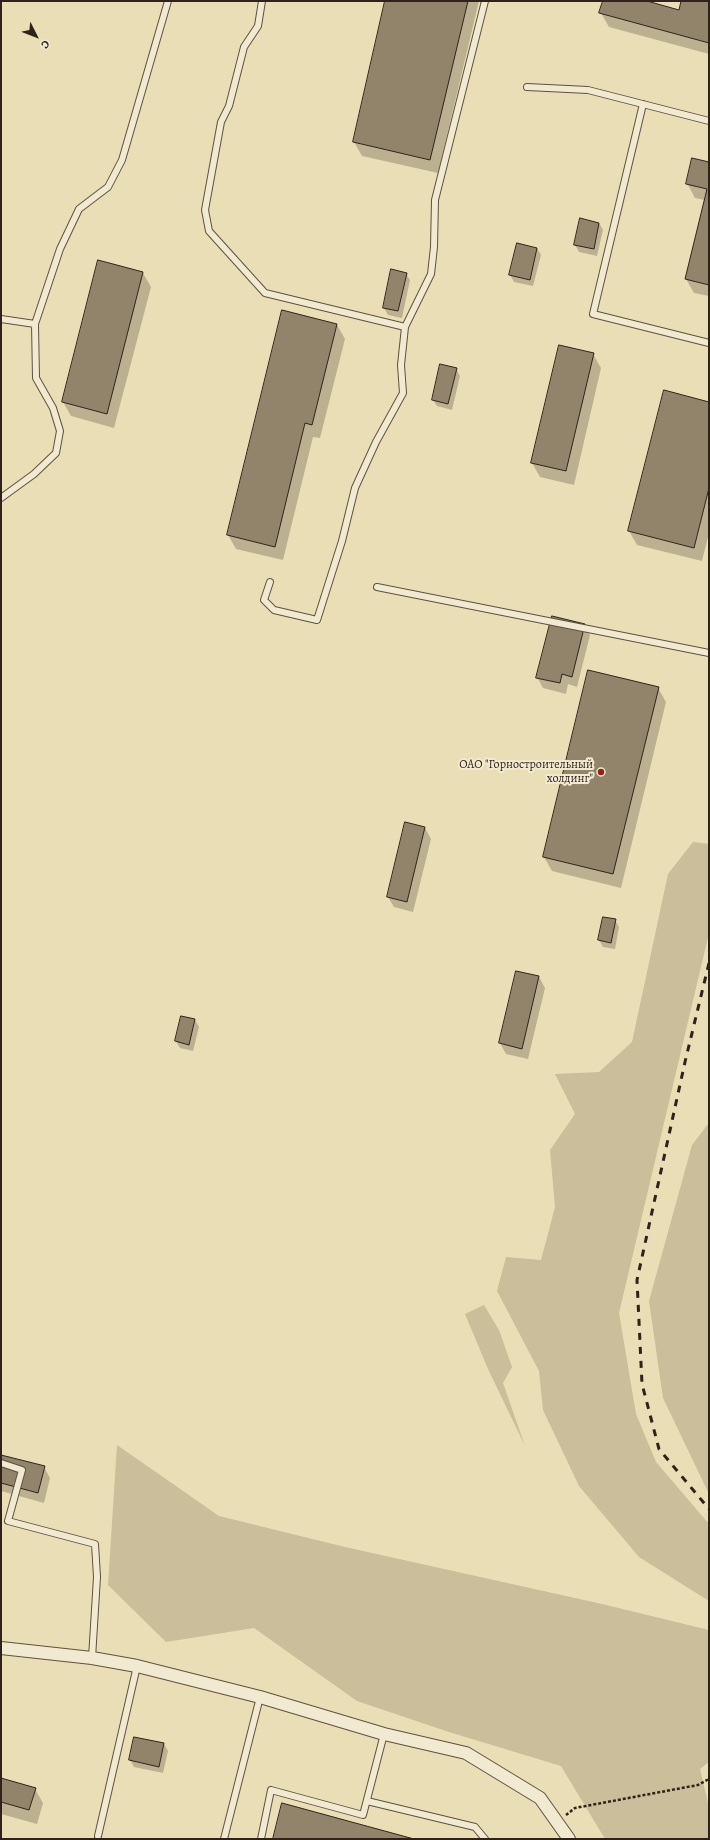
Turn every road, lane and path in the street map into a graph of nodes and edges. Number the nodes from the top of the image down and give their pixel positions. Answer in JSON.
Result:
{"nodes":[{"id":1,"x":168,"y":1,"type":"edge"},
{"id":2,"x":262,"y":1,"type":"edge"},
{"id":3,"x":485,"y":1,"type":"edge"},
{"id":4,"x":527,"y":87,"type":"dead end"},
{"id":5,"x":643,"y":104,"type":"junction"},
{"id":6,"x":709,"y":121,"type":"edge"},
{"id":7,"x":1,"y":318,"type":"edge"},
{"id":8,"x":35,"y":324,"type":"junction"},
{"id":9,"x":405,"y":327,"type":"junction"},
{"id":10,"x":709,"y":343,"type":"edge"},
{"id":11,"x":1,"y":498,"type":"edge"},
{"id":12,"x":270,"y":582,"type":"dead end"},
{"id":13,"x":377,"y":587,"type":"dead end"},
{"id":14,"x":709,"y":654,"type":"edge"},
{"id":15,"x":1,"y":1463,"type":"edge"},
{"id":16,"x":1,"y":1648,"type":"edge"},
{"id":17,"x":92,"y":1658,"type":"junction"},
{"id":18,"x":137,"y":1666,"type":"junction"},
{"id":19,"x":260,"y":1697,"type":"junction"},
{"id":20,"x":384,"y":1734,"type":"junction"},
{"id":21,"x":709,"y":1779,"type":"edge"},
{"id":22,"x":367,"y":1801,"type":"junction"},
{"id":23,"x":557,"y":1822,"type":"junction"},
{"id":24,"x":98,"y":1836,"type":"dead end"},
{"id":25,"x":224,"y":1839,"type":"edge"},
{"id":26,"x":261,"y":1839,"type":"edge"},
{"id":27,"x":485,"y":1839,"type":"edge"},
{"id":28,"x":569,"y":1839,"type":"edge"}],
"edges":[{"from":1,"to":8,"type":"lane"},
{"from":2,"to":9,"type":"lane"},
{"from":3,"to":9,"type":"lane"},
{"from":4,"to":5,"type":"lane"},
{"from":5,"to":6,"type":"lane"},
{"from":5,"to":10,"type":"lane"},
{"from":7,"to":8,"type":"lane"},
{"from":8,"to":11,"type":"lane"},
{"from":9,"to":12,"type":"lane"},
{"from":13,"to":14,"type":"lane"},
{"from":15,"to":17,"type":"lane"},
{"from":16,"to":17,"type":"street"},
{"from":17,"to":18,"type":"street"},
{"from":18,"to":19,"type":"street"},
{"from":18,"to":24,"type":"lane"},
{"from":19,"to":20,"type":"street"},
{"from":19,"to":25,"type":"lane"},
{"from":20,"to":22,"type":"lane"},
{"from":20,"to":23,"type":"street"},
{"from":21,"to":23,"type":"path"},
{"from":22,"to":26,"type":"lane"},
{"from":22,"to":27,"type":"lane"},
{"from":23,"to":28,"type":"street"}]}
